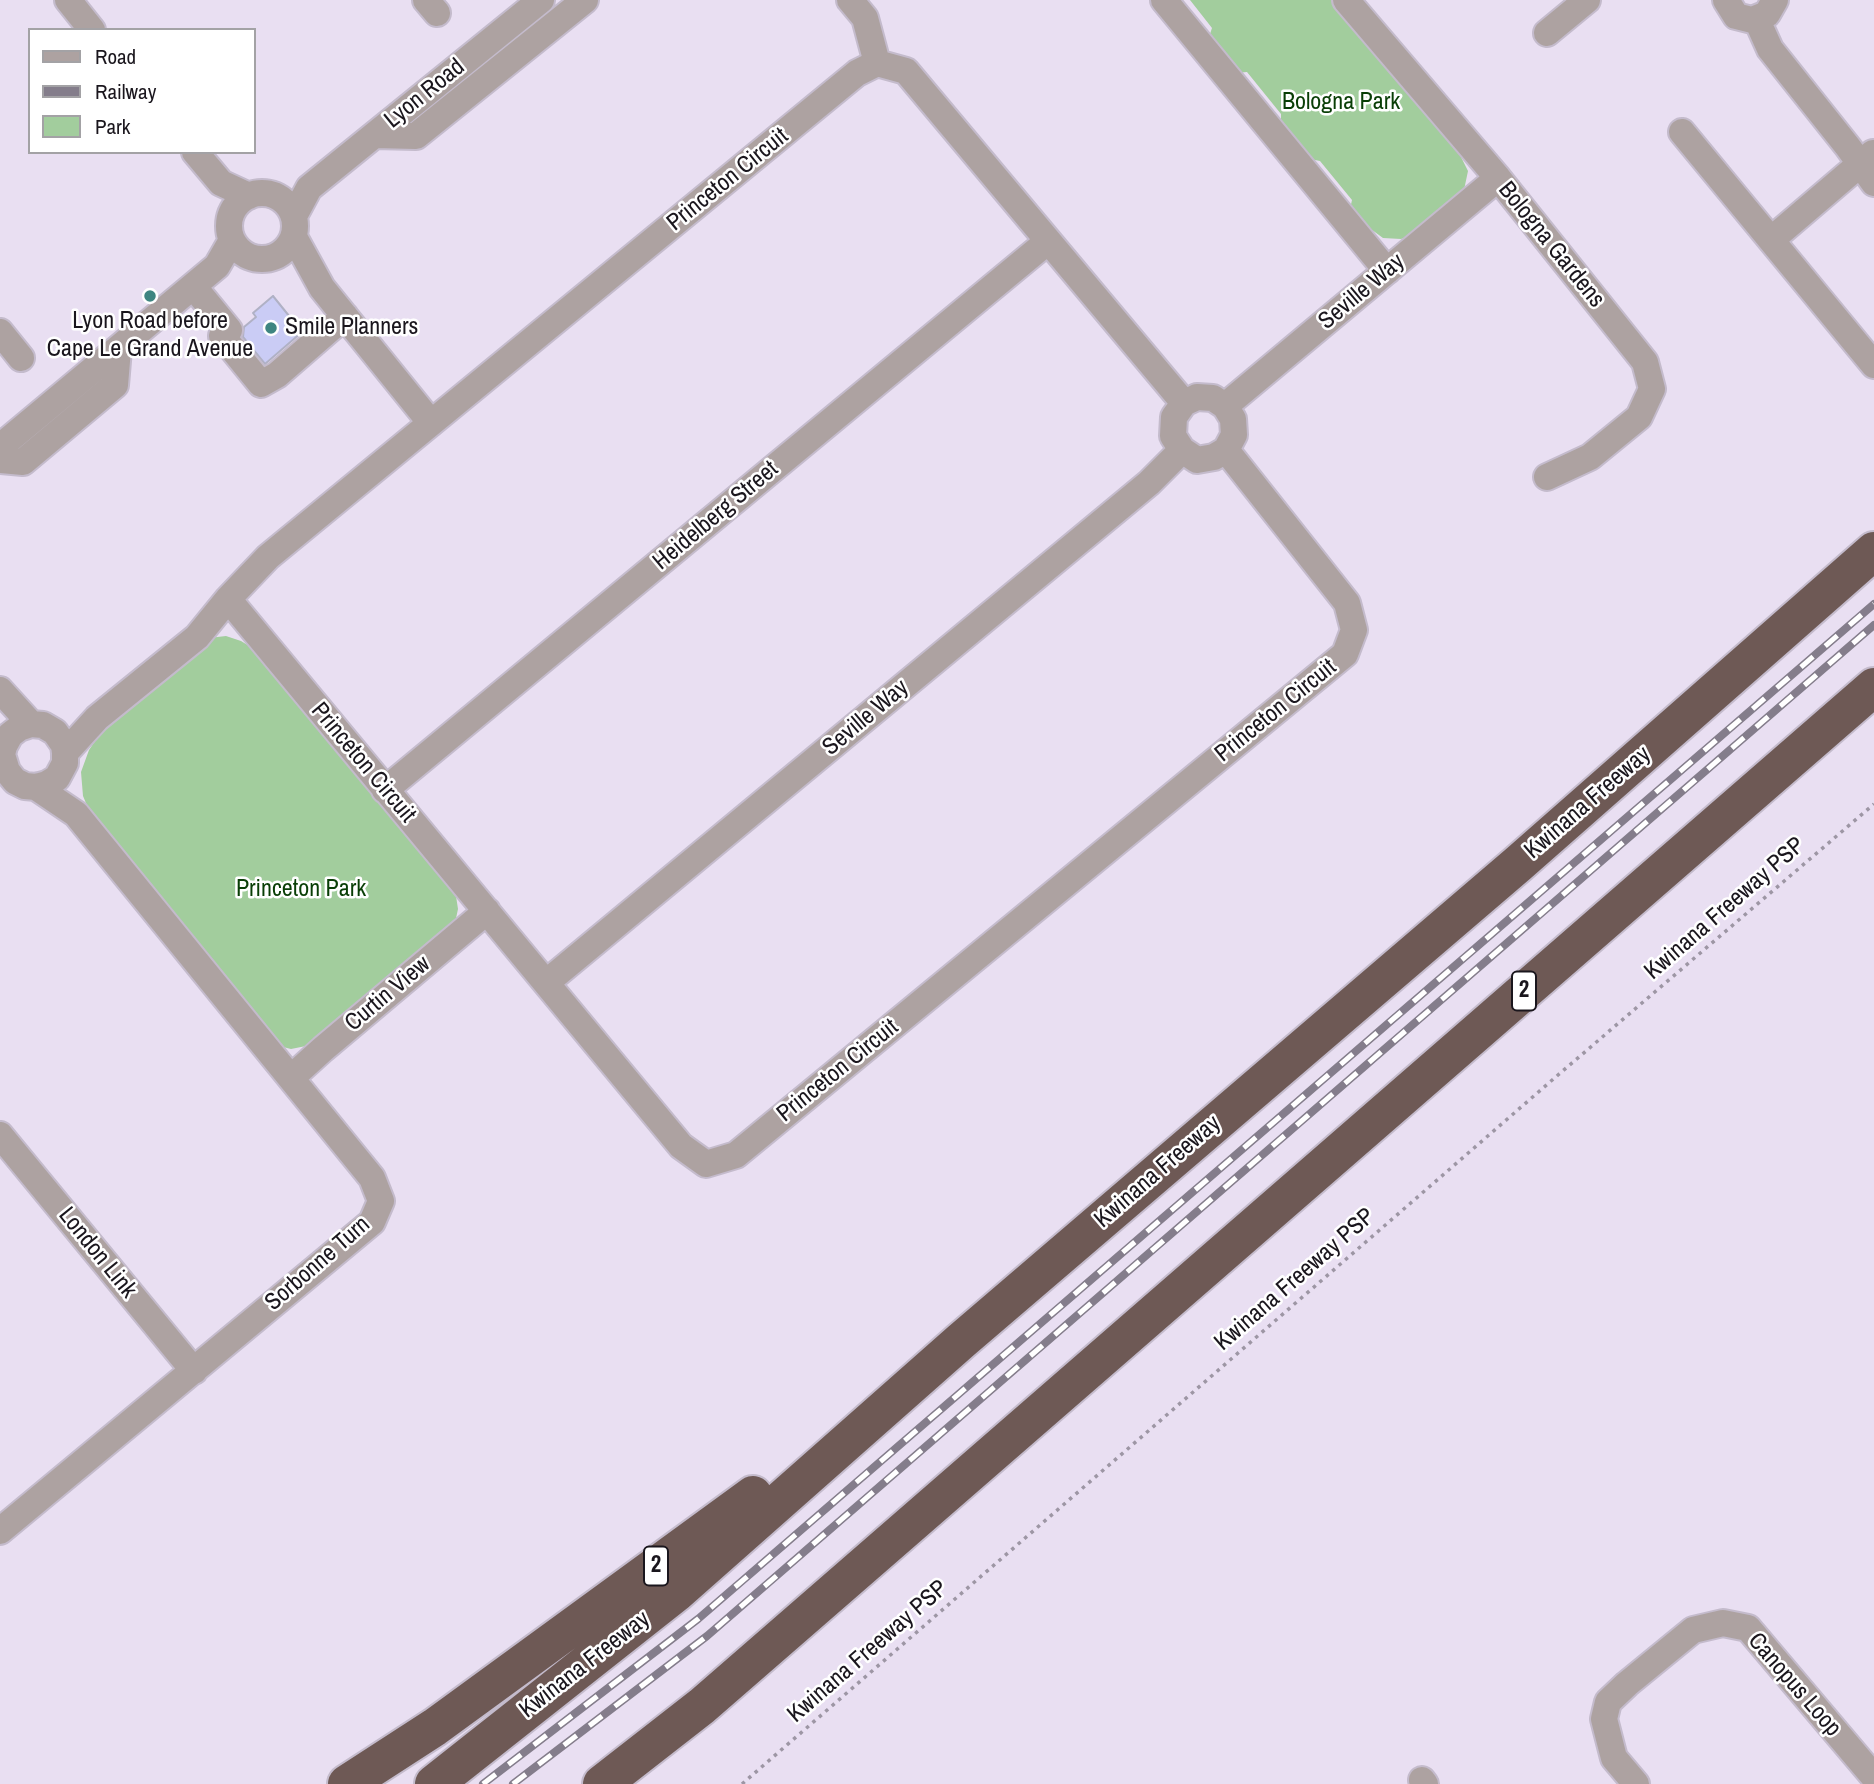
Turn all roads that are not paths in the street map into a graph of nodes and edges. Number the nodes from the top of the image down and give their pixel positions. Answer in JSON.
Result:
{"nodes":[{"id":1,"x":68,"y":0,"type":"edge"},
{"id":2,"x":541,"y":0,"type":"edge"},
{"id":3,"x":585,"y":0,"type":"edge"},
{"id":4,"x":850,"y":0,"type":"edge"},
{"id":5,"x":1164,"y":0,"type":"edge"},
{"id":6,"x":1346,"y":0,"type":"edge"},
{"id":7,"x":1587,"y":0,"type":"edge"},
{"id":8,"x":1726,"y":0,"type":"edge"},
{"id":9,"x":1775,"y":0,"type":"edge"},
{"id":10,"x":1756,"y":20,"type":"junction"},
{"id":11,"x":91,"y":28,"type":"edge"},
{"id":12,"x":1547,"y":33,"type":"dead end"},
{"id":13,"x":877,"y":63,"type":"junction"},
{"id":14,"x":1682,"y":132,"type":"dead end"},
{"id":15,"x":375,"y":135,"type":"junction"},
{"id":16,"x":197,"y":154,"type":"edge"},
{"id":17,"x":1869,"y":166,"type":"edge"},
{"id":18,"x":1498,"y":178,"type":"junction"},
{"id":19,"x":221,"y":183,"type":"junction"},
{"id":20,"x":309,"y":188,"type":"junction"},
{"id":21,"x":260,"y":195,"type":"junction"},
{"id":22,"x":294,"y":226,"type":"junction"},
{"id":23,"x":1771,"y":240,"type":"junction"},
{"id":24,"x":1047,"y":242,"type":"junction"},
{"id":25,"x":245,"y":243,"type":"junction"},
{"id":26,"x":1387,"y":271,"type":"junction"},
{"id":27,"x":193,"y":286,"type":"junction"},
{"id":28,"x":322,"y":288,"type":"junction"},
{"id":29,"x":345,"y":316,"type":"junction"},
{"id":30,"x":0,"y":332,"type":"edge"},
{"id":31,"x":118,"y":349,"type":"junction"},
{"id":32,"x":21,"y":358,"type":"dead end"},
{"id":33,"x":1874,"y":365,"type":"edge"},
{"id":34,"x":1184,"y":403,"type":"junction"},
{"id":35,"x":1225,"y":406,"type":"junction"},
{"id":36,"x":431,"y":423,"type":"junction"},
{"id":37,"x":0,"y":447,"type":"edge"},
{"id":38,"x":1182,"y":450,"type":"junction"},
{"id":39,"x":1226,"y":450,"type":"junction"},
{"id":40,"x":0,"y":460,"type":"edge"},
{"id":41,"x":1547,"y":477,"type":"dead end"},
{"id":42,"x":1874,"y":551,"type":"edge"},
{"id":43,"x":228,"y":599,"type":"junction"},
{"id":44,"x":1874,"y":687,"type":"edge"},
{"id":45,"x":0,"y":690,"type":"edge"},
{"id":46,"x":97,"y":718,"type":"junction"},
{"id":47,"x":40,"y":726,"type":"junction"},
{"id":48,"x":63,"y":763,"type":"junction"},
{"id":49,"x":8,"y":766,"type":"edge"},
{"id":50,"x":386,"y":790,"type":"junction"},
{"id":51,"x":76,"y":814,"type":"junction"},
{"id":52,"x":487,"y":911,"type":"junction"},
{"id":53,"x":547,"y":982,"type":"junction"},
{"id":54,"x":291,"y":1079,"type":"junction"},
{"id":55,"x":0,"y":1135,"type":"edge"},
{"id":56,"x":961,"y":1341,"type":"junction"},
{"id":57,"x":194,"y":1371,"type":"junction"},
{"id":58,"x":5,"y":1516,"type":"edge"},
{"id":59,"x":702,"y":1706,"type":"junction"},
{"id":60,"x":1874,"y":1777,"type":"edge"},
{"id":61,"x":347,"y":1784,"type":"edge"},
{"id":62,"x":434,"y":1784,"type":"edge"},
{"id":63,"x":602,"y":1784,"type":"edge"},
{"id":64,"x":616,"y":1784,"type":"edge"},
{"id":65,"x":1636,"y":1784,"type":"edge"}],
"edges":[{"from":1,"to":11,"type":"street"},
{"from":2,"to":15,"type":"street","name":"Lyon Road"},
{"from":3,"to":15,"type":"street"},
{"from":4,"to":13,"type":"street"},
{"from":5,"to":26,"type":"street"},
{"from":6,"to":18,"type":"street","name":"Bologna Gardens"},
{"from":7,"to":12,"type":"street"},
{"from":8,"to":10,"type":"street"},
{"from":9,"to":10,"type":"street"},
{"from":10,"to":17,"type":"street"},
{"from":13,"to":24,"type":"street"},
{"from":13,"to":36,"type":"street","name":"Princeton Circuit"},
{"from":14,"to":23,"type":"street"},
{"from":15,"to":20,"type":"street","name":"Lyon Road"},
{"from":16,"to":19,"type":"street"},
{"from":17,"to":23,"type":"street"},
{"from":18,"to":26,"type":"street","name":"Seville Way"},
{"from":18,"to":41,"type":"street","name":"Bologna Gardens"},
{"from":19,"to":21,"type":"street"},
{"from":19,"to":25,"type":"street"},
{"from":20,"to":21,"type":"street"},
{"from":20,"to":22,"type":"street","name":"Lyon Road"},
{"from":21,"to":22,"type":"street"},
{"from":21,"to":25,"type":"street"},
{"from":22,"to":25,"type":"street"},
{"from":22,"to":28,"type":"street"},
{"from":23,"to":33,"type":"street"},
{"from":24,"to":34,"type":"street"},
{"from":24,"to":50,"type":"street","name":"Heidelberg Street"},
{"from":25,"to":27,"type":"street"},
{"from":25,"to":28,"type":"street"},
{"from":26,"to":35,"type":"street","name":"Seville Way"},
{"from":27,"to":29,"type":"street"},
{"from":27,"to":31,"type":"street"},
{"from":28,"to":29,"type":"street"},
{"from":29,"to":36,"type":"street"},
{"from":30,"to":32,"type":"street"},
{"from":31,"to":37,"type":"street"},
{"from":31,"to":40,"type":"street"},
{"from":34,"to":35,"type":"street"},
{"from":34,"to":38,"type":"street"},
{"from":35,"to":39,"type":"street"},
{"from":36,"to":43,"type":"street","name":"Princeton Circuit"},
{"from":38,"to":39,"type":"street"},
{"from":38,"to":53,"type":"street","name":"Seville Way"},
{"from":39,"to":53,"type":"street","name":"Princeton Circuit"},
{"from":42,"to":56,"type":"highway","name":"Kwinana Freeway","number":"2"},
{"from":43,"to":46,"type":"street","name":"Princeton Circuit"},
{"from":43,"to":50,"type":"street","name":"Princeton Circuit"},
{"from":44,"to":59,"type":"highway","number":"2"},
{"from":45,"to":47,"type":"street"},
{"from":46,"to":47,"type":"street","name":"Princeton Circuit"},
{"from":46,"to":48,"type":"street","name":"Princeton Circuit"},
{"from":47,"to":48,"type":"street"},
{"from":47,"to":49,"type":"street"},
{"from":48,"to":49,"type":"street"},
{"from":48,"to":51,"type":"street","name":"Sorbonne Turn"},
{"from":49,"to":51,"type":"street","name":"Sorbonne Turn"},
{"from":50,"to":52,"type":"street","name":"Princeton Circuit"},
{"from":51,"to":54,"type":"street","name":"Sorbonne Turn"},
{"from":52,"to":53,"type":"street","name":"Princeton Circuit"},
{"from":52,"to":54,"type":"street","name":"Curtin View"},
{"from":54,"to":57,"type":"street","name":"Sorbonne Turn"},
{"from":55,"to":57,"type":"street","name":"London Link"},
{"from":56,"to":61,"type":"highway","number":"2"},
{"from":56,"to":62,"type":"highway","name":"Kwinana Freeway","number":"2"},
{"from":57,"to":58,"type":"street","name":"Sorbonne Turn"},
{"from":59,"to":63,"type":"highway","number":"2"},
{"from":59,"to":64,"type":"highway","number":"2"},
{"from":60,"to":65,"type":"street","name":"Canopus Loop"}]}
